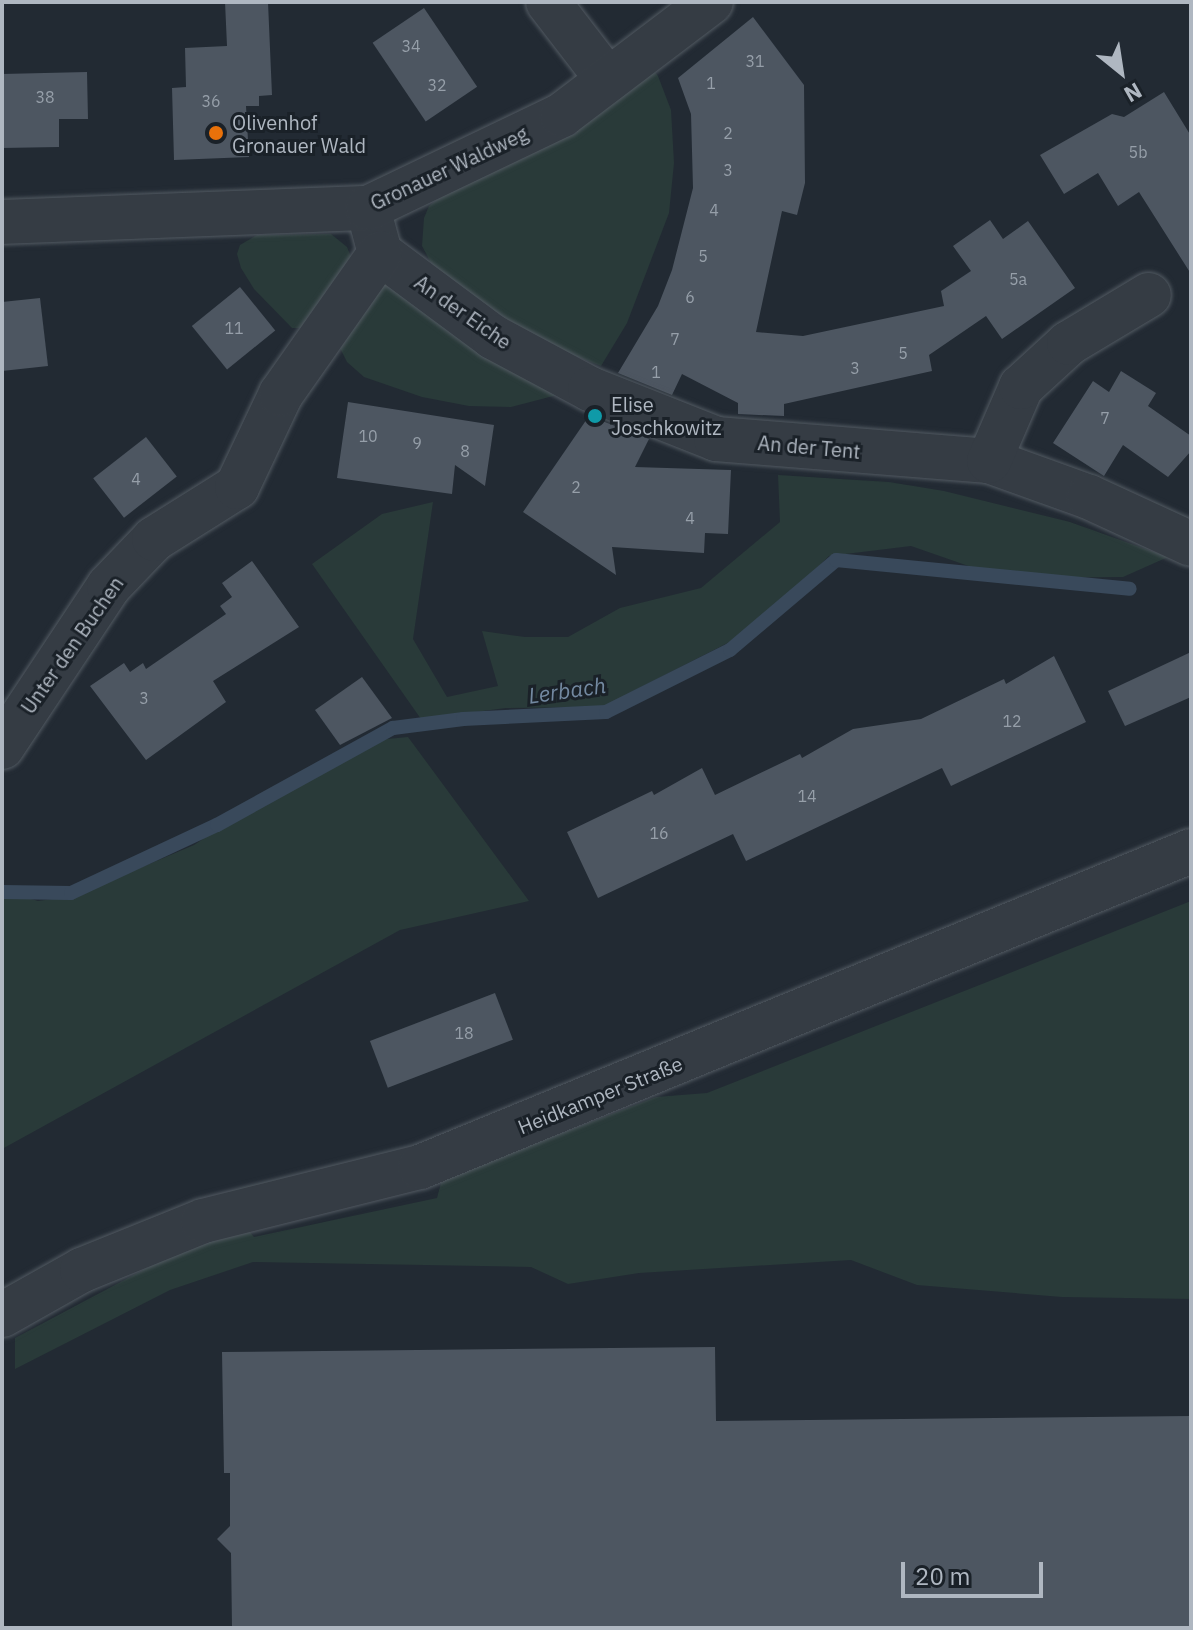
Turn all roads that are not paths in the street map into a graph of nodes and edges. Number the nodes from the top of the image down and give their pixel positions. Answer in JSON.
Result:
{"nodes":[{"id":1,"x":548,"y":2,"type":"edge"},
{"id":2,"x":711,"y":2,"type":"edge"},
{"id":3,"x":608,"y":80,"type":"junction"},
{"id":4,"x":368,"y":208,"type":"junction"},
{"id":5,"x":2,"y":222,"type":"edge"},
{"id":6,"x":380,"y":253,"type":"junction"},
{"id":7,"x":1149,"y":295,"type":"dead end"},
{"id":8,"x":590,"y":389,"type":"joint"},
{"id":9,"x":989,"y":461,"type":"junction"},
{"id":10,"x":1191,"y":544,"type":"edge"},
{"id":11,"x":2,"y":747,"type":"edge"},
{"id":12,"x":1191,"y":851,"type":"edge"},
{"id":13,"x":2,"y":1315,"type":"edge"}],
"edges":[{"from":1,"to":3,"type":"street"},
{"from":2,"to":3,"type":"street","name":"Gronauer Waldweg"},
{"from":3,"to":4,"type":"street","name":"Gronauer Waldweg"},
{"from":4,"to":5,"type":"street","name":"Gronauer Waldweg"},
{"from":4,"to":6,"type":"street"},
{"from":6,"to":8,"type":"street","name":"An der Eiche"},
{"from":6,"to":11,"type":"street","name":"Unter den Buchen"},
{"from":7,"to":9,"type":"street"},
{"from":8,"to":9,"type":"street","name":"An der Tent"},
{"from":9,"to":10,"type":"street","name":"An der Tent"},
{"from":12,"to":13,"type":"street","name":"Heidkamper Straße"}]}
